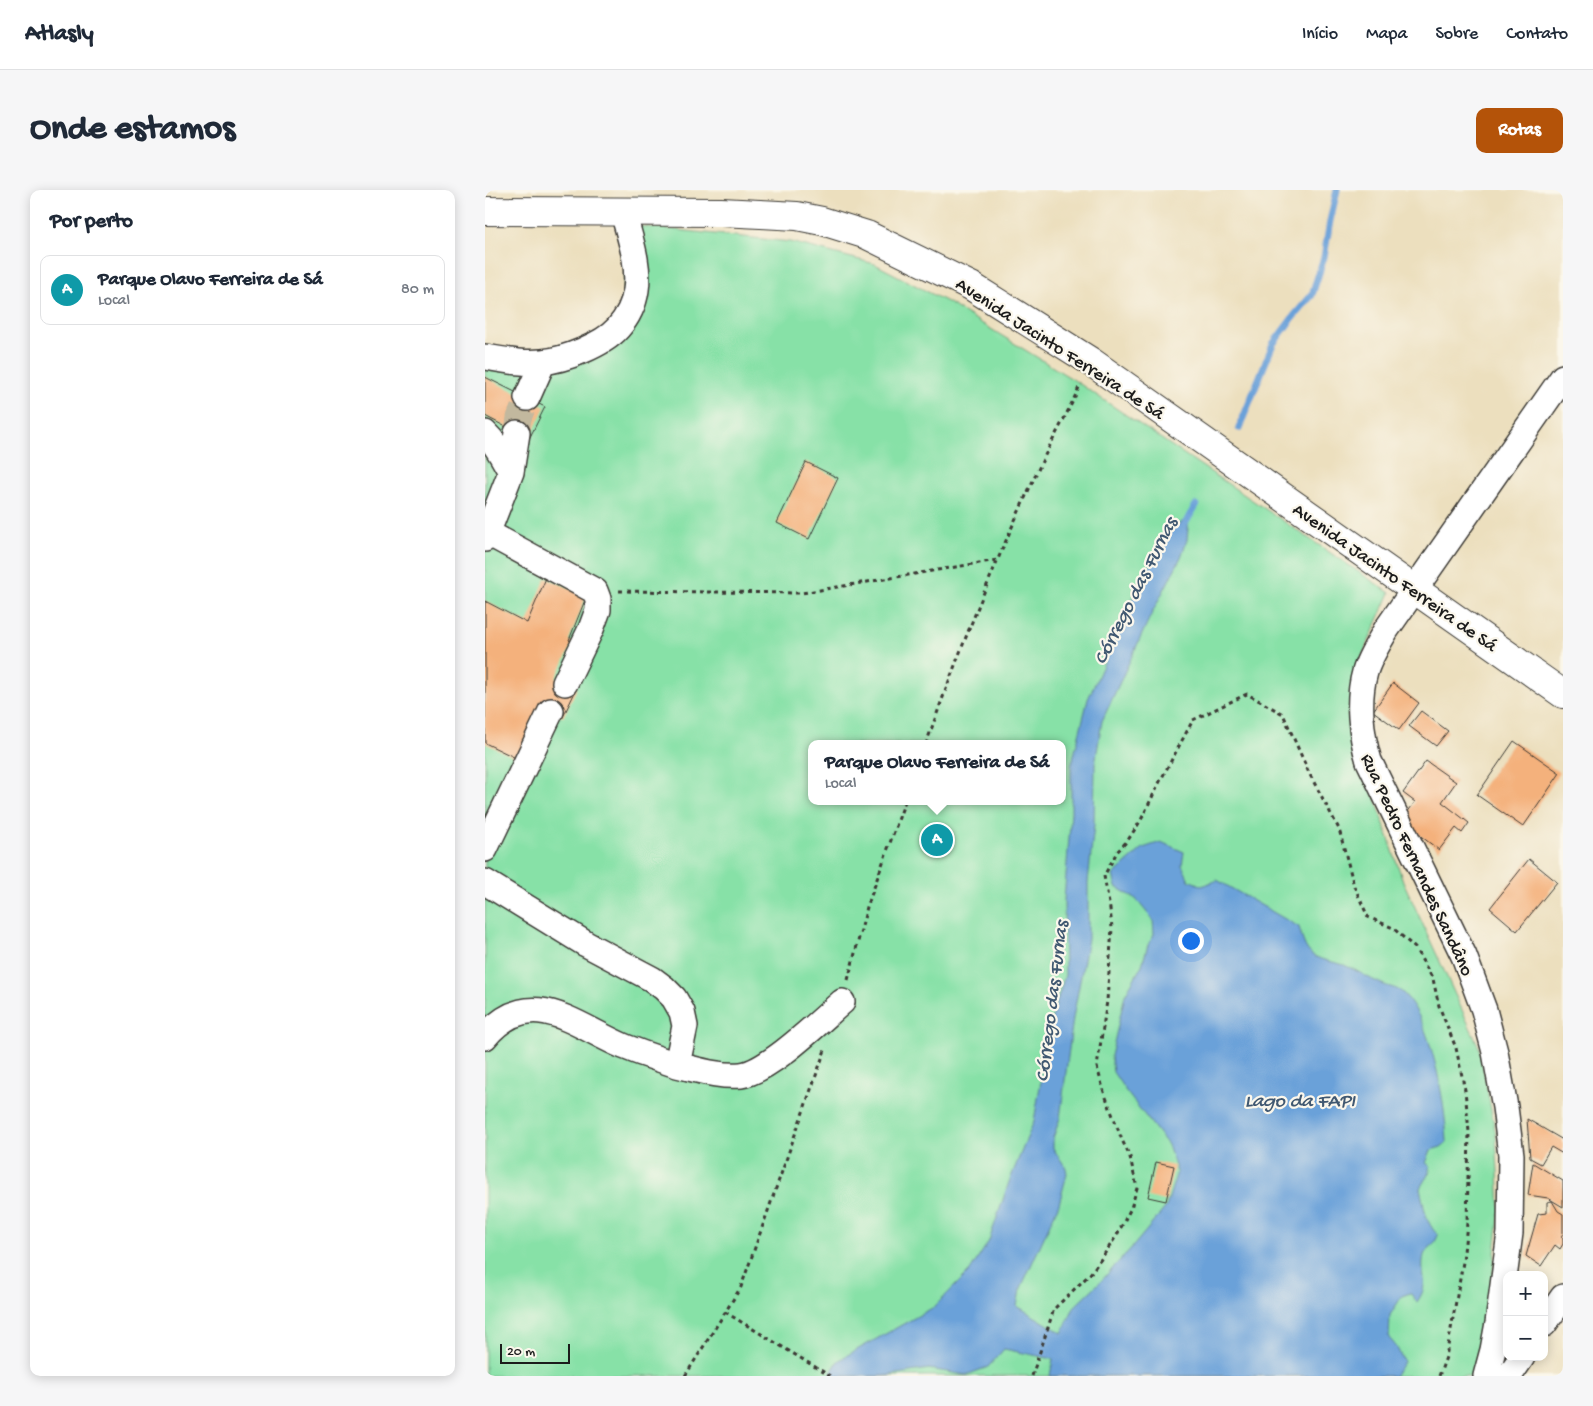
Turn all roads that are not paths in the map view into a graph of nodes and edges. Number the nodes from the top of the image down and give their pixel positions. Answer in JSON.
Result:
{"nodes":[{"id":1,"x":485,"y":211,"type":"edge"},
{"id":2,"x":623,"y":211,"type":"junction"},
{"id":3,"x":485,"y":356,"type":"edge"},
{"id":4,"x":543,"y":362,"type":"junction"},
{"id":5,"x":1563,"y":377,"type":"edge"},
{"id":6,"x":527,"y":398,"type":"tunnel mouth"},
{"id":7,"x":517,"y":432,"type":"tunnel mouth"},
{"id":8,"x":485,"y":433,"type":"edge"},
{"id":9,"x":511,"y":472,"type":"junction"},
{"id":10,"x":486,"y":536,"type":"edge"},
{"id":11,"x":1414,"y":589,"type":"junction"},
{"id":12,"x":565,"y":682,"type":"dead end"},
{"id":13,"x":1563,"y":694,"type":"edge"},
{"id":14,"x":551,"y":711,"type":"dead end"},
{"id":15,"x":485,"y":849,"type":"edge"},
{"id":16,"x":485,"y":882,"type":"edge"},
{"id":17,"x":843,"y":1002,"type":"road end"},
{"id":18,"x":485,"y":1037,"type":"edge"},
{"id":19,"x":677,"y":1065,"type":"junction"},
{"id":20,"x":1563,"y":1297,"type":"edge"},
{"id":21,"x":1548,"y":1318,"type":"edge"},
{"id":22,"x":1519,"y":1361,"type":"edge"},
{"id":23,"x":1486,"y":1376,"type":"edge"},
{"id":24,"x":1509,"y":1376,"type":"edge"}],
"edges":[{"from":1,"to":2,"type":"main road","name":"Avenida Jacinto Ferreira de Sá"},
{"from":2,"to":4,"type":"street"},
{"from":2,"to":11,"type":"main road","name":"Avenida Jacinto Ferreira de Sá"},
{"from":3,"to":4,"type":"street"},
{"from":4,"to":6,"type":"street"},
{"from":5,"to":11,"type":"street","name":"Rua Pedro Fernandes Sandâno"},
{"from":7,"to":9,"type":"street"},
{"from":8,"to":9,"type":"street"},
{"from":9,"to":10,"type":"street"},
{"from":10,"to":12,"type":"street"},
{"from":11,"to":13,"type":"main road","name":"Avenida Jacinto Ferreira de Sá"},
{"from":11,"to":23,"type":"street","name":"Rua Pedro Fernandes Sandâno"},
{"from":14,"to":15,"type":"street"},
{"from":16,"to":19,"type":"street"},
{"from":17,"to":19,"type":"street"},
{"from":18,"to":19,"type":"street"},
{"from":20,"to":21,"type":"street"},
{"from":22,"to":24,"type":"street"}]}
